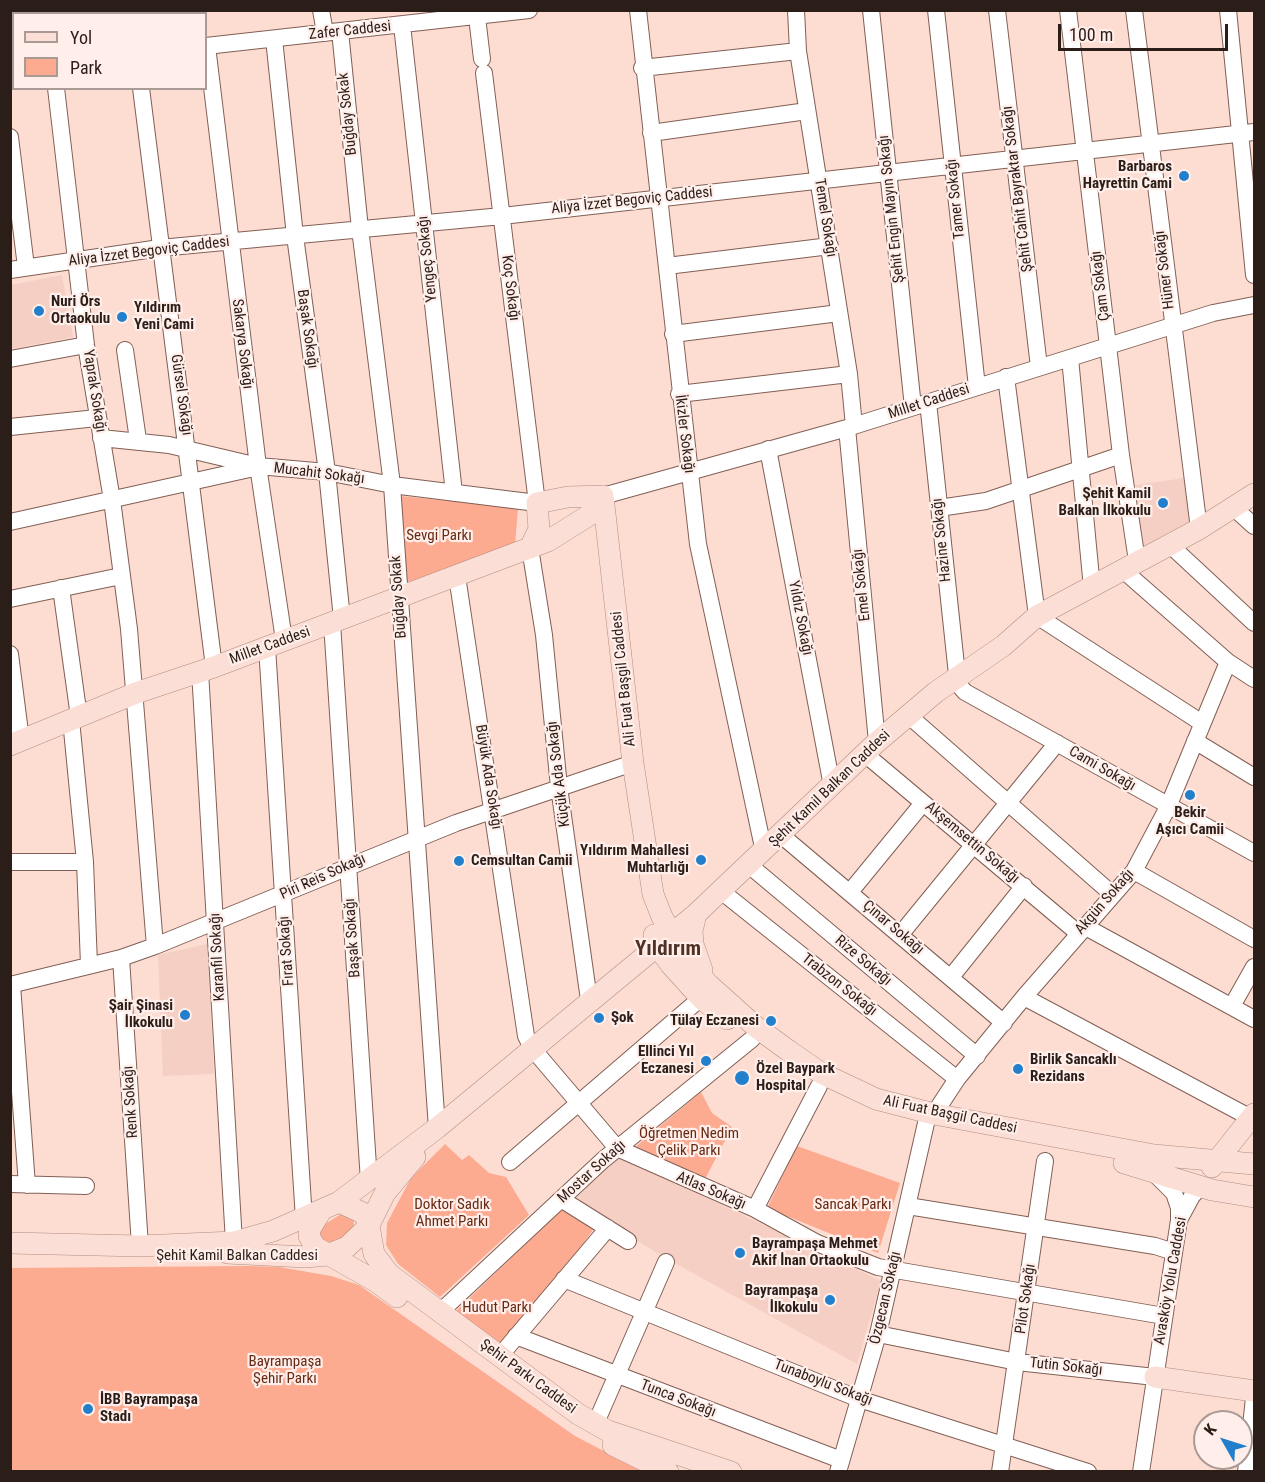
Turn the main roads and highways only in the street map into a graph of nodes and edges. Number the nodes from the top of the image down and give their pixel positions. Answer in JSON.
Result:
{"nodes":[{"id":1,"x":1254,"y":494,"type":"edge"},
{"id":2,"x":603,"y":496,"type":"junction"},
{"id":3,"x":539,"y":511,"type":"junction"},
{"id":4,"x":583,"y":519,"type":"junction"},
{"id":5,"x":558,"y":535,"type":"junction"},
{"id":6,"x":609,"y":541,"type":"junction"},
{"id":7,"x":530,"y":548,"type":"junction"},
{"id":8,"x":16,"y":742,"type":"edge"},
{"id":9,"x":696,"y":914,"type":"junction"},
{"id":10,"x":664,"y":940,"type":"junction"},
{"id":11,"x":705,"y":991,"type":"junction"},
{"id":12,"x":1253,"y":1116,"type":"edge"},
{"id":13,"x":930,"y":1118,"type":"junction"},
{"id":14,"x":437,"y":1128,"type":"junction"},
{"id":15,"x":1217,"y":1160,"type":"junction"},
{"id":16,"x":1254,"y":1164,"type":"edge"},
{"id":17,"x":1201,"y":1186,"type":"junction"},
{"id":18,"x":1254,"y":1197,"type":"edge"},
{"id":19,"x":321,"y":1211,"type":"junction"},
{"id":20,"x":368,"y":1227,"type":"junction"},
{"id":21,"x":10,"y":1243,"type":"edge"},
{"id":22,"x":327,"y":1255,"type":"junction"},
{"id":23,"x":10,"y":1256,"type":"edge"},
{"id":24,"x":435,"y":1318,"type":"junction"},
{"id":25,"x":1155,"y":1377,"type":"road end"},
{"id":26,"x":1254,"y":1391,"type":"edge"},
{"id":27,"x":669,"y":1472,"type":"edge"},
{"id":28,"x":731,"y":1472,"type":"edge"}],
"edges":[{"from":1,"to":9,"type":"main road","name":"Şehit Kamil Balkan Caddesi"},
{"from":2,"to":3,"type":"main road"},
{"from":2,"to":4,"type":"main road","name":"Millet Caddesi"},
{"from":2,"to":6,"type":"main road","name":"Ali Fuat Başgil Caddesi"},
{"from":3,"to":5,"type":"main road"},
{"from":3,"to":7,"type":"main road"},
{"from":4,"to":5,"type":"main road","name":"Millet Caddesi"},
{"from":4,"to":6,"type":"main road"},
{"from":5,"to":7,"type":"main road","name":"Millet Caddesi"},
{"from":6,"to":10,"type":"main road","name":"Ali Fuat Başgil Caddesi"},
{"from":7,"to":8,"type":"main road","name":"Millet Caddesi"},
{"from":9,"to":10,"type":"main road","name":"Şehit Kamil Balkan Caddesi"},
{"from":9,"to":11,"type":"main road"},
{"from":10,"to":11,"type":"main road","name":"Ali Fuat Başgil Caddesi"},
{"from":10,"to":14,"type":"main road","name":"Şehit Kamil Balkan Caddesi"},
{"from":11,"to":13,"type":"main road","name":"Ali Fuat Başgil Caddesi"},
{"from":11,"to":13,"type":"main road","name":"Ali Fuat Başgil Caddesi"},
{"from":12,"to":15,"type":"main road","name":"Avasköy Yolu Caddesi"},
{"from":13,"to":15,"type":"main road","name":"Ali Fuat Başgil Caddesi"},
{"from":13,"to":17,"type":"main road","name":"Ali Fuat Başgil Caddesi"},
{"from":14,"to":19,"type":"main road","name":"Şehit Kamil Balkan Caddesi"},
{"from":14,"to":20,"type":"main road","name":"Şehit Kamil Balkan Caddesi"},
{"from":15,"to":16,"type":"main road","name":"Ali Fuat Başgil Caddesi"},
{"from":15,"to":17,"type":"main road","name":"Avasköy Yolu Caddesi"},
{"from":17,"to":18,"type":"main road","name":"Ali Fuat Başgil Caddesi"},
{"from":19,"to":20,"type":"main road"},
{"from":19,"to":21,"type":"main road","name":"Şehit Kamil Balkan Caddesi"},
{"from":19,"to":22,"type":"main road"},
{"from":20,"to":22,"type":"main road","name":"Şehit Kamil Balkan Caddesi"},
{"from":20,"to":24,"type":"main road","name":"Şehir Parkı Caddesi"},
{"from":22,"to":23,"type":"main road","name":"Şehit Kamil Balkan Caddesi"},
{"from":22,"to":24,"type":"main road","name":"Şehir Parkı Caddesi"},
{"from":24,"to":27,"type":"main road","name":"Şehir Parkı Caddesi"},
{"from":24,"to":28,"type":"main road","name":"Şehir Parkı Caddesi"},
{"from":25,"to":26,"type":"main road","name":"Tutin Sokağı"}]}
